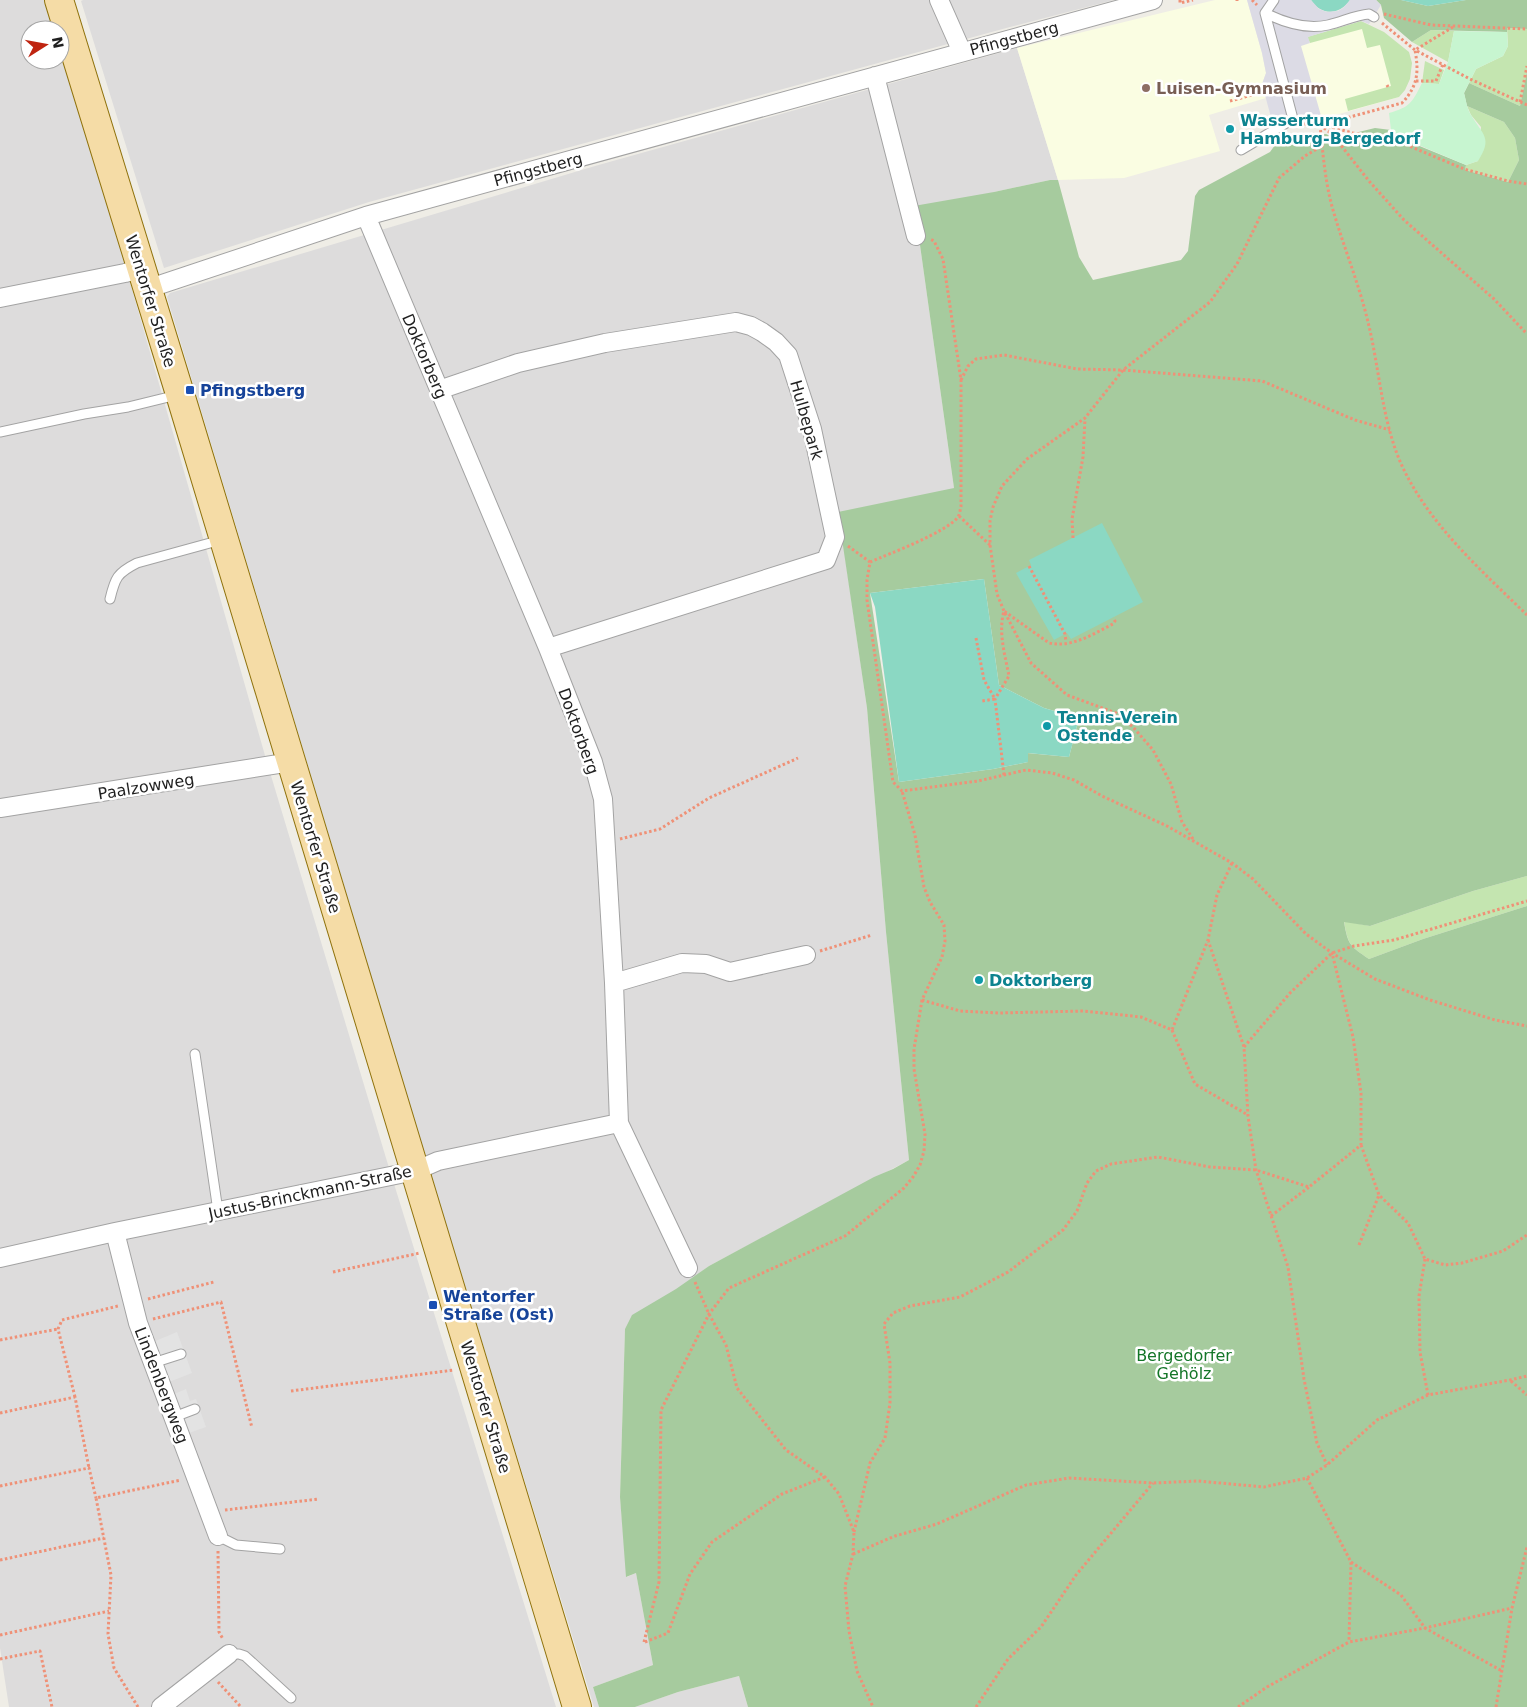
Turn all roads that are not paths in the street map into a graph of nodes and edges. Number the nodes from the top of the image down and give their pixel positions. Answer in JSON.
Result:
{"nodes":[{"id":1,"x":59,"y":0,"type":"edge"},
{"id":2,"x":939,"y":0,"type":"edge"},
{"id":3,"x":1153,"y":0,"type":"edge"},
{"id":4,"x":1274,"y":0,"type":"edge"},
{"id":5,"x":1265,"y":13,"type":"junction"},
{"id":6,"x":1374,"y":17,"type":"road end"},
{"id":7,"x":962,"y":52,"type":"junction"},
{"id":8,"x":875,"y":76,"type":"junction"},
{"id":9,"x":1241,"y":150,"type":"dead end"},
{"id":10,"x":366,"y":216,"type":"junction"},
{"id":11,"x":916,"y":236,"type":"road end"},
{"id":12,"x":143,"y":279,"type":"junction"},
{"id":13,"x":0,"y":298,"type":"edge"},
{"id":14,"x":439,"y":390,"type":"junction"},
{"id":15,"x":180,"y":394,"type":"junction"},
{"id":16,"x":0,"y":432,"type":"edge"},
{"id":17,"x":224,"y":539,"type":"junction"},
{"id":18,"x":110,"y":599,"type":"dead end"},
{"id":19,"x":548,"y":648,"type":"junction"},
{"id":20,"x":291,"y":762,"type":"junction"},
{"id":21,"x":0,"y":808,"type":"edge"},
{"id":22,"x":806,"y":955,"type":"road end"},
{"id":23,"x":614,"y":983,"type":"junction"},
{"id":24,"x":195,"y":1054,"type":"dead end"},
{"id":25,"x":619,"y":1123,"type":"junction"},
{"id":26,"x":415,"y":1171,"type":"junction"},
{"id":27,"x":218,"y":1211,"type":"junction"},
{"id":28,"x":115,"y":1232,"type":"junction"},
{"id":29,"x":0,"y":1258,"type":"edge"},
{"id":30,"x":688,"y":1268,"type":"road end"},
{"id":31,"x":181,"y":1354,"type":"dead end"},
{"id":32,"x":154,"y":1363,"type":"junction"},
{"id":33,"x":195,"y":1409,"type":"dead end"},
{"id":34,"x":174,"y":1417,"type":"junction"},
{"id":35,"x":218,"y":1536,"type":"joint"},
{"id":36,"x":280,"y":1548,"type":"dead end"},
{"id":37,"x":229,"y":1654,"type":"joint"},
{"id":38,"x":290,"y":1698,"type":"dead end"},
{"id":39,"x":575,"y":1700,"type":"edge"},
{"id":40,"x":161,"y":1707,"type":"edge"}],
"edges":[{"from":1,"to":12,"type":"main road","name":"Wentorfer Straße"},
{"from":2,"to":7,"type":"street"},
{"from":3,"to":7,"type":"street","name":"Pfingstberg"},
{"from":4,"to":5,"type":"lane"},
{"from":5,"to":6,"type":"lane"},
{"from":5,"to":9,"type":"lane"},
{"from":7,"to":8,"type":"street","name":"Pfingstberg"},
{"from":8,"to":10,"type":"street","name":"Pfingstberg"},
{"from":8,"to":11,"type":"street"},
{"from":10,"to":12,"type":"street","name":"Pfingstberg"},
{"from":10,"to":14,"type":"street","name":"Doktorberg"},
{"from":12,"to":13,"type":"street","name":"Pfingstberg"},
{"from":12,"to":15,"type":"main road","name":"Wentorfer Straße"},
{"from":14,"to":19,"type":"street","name":"Doktorberg"},
{"from":14,"to":19,"type":"street","name":"Hulbepark"},
{"from":15,"to":16,"type":"lane"},
{"from":15,"to":17,"type":"main road","name":"Wentorfer Straße"},
{"from":17,"to":18,"type":"lane"},
{"from":17,"to":20,"type":"main road","name":"Wentorfer Straße"},
{"from":19,"to":23,"type":"street","name":"Doktorberg"},
{"from":20,"to":21,"type":"street","name":"Paalzowweg"},
{"from":20,"to":26,"type":"main road","name":"Wentorfer Straße"},
{"from":22,"to":23,"type":"street"},
{"from":23,"to":25,"type":"street","name":"Doktorberg"},
{"from":24,"to":27,"type":"lane"},
{"from":25,"to":26,"type":"street","name":"Justus-Brinckmann-Straße"},
{"from":25,"to":30,"type":"street","name":"Doktorberg"},
{"from":26,"to":27,"type":"street","name":"Justus-Brinckmann-Straße"},
{"from":26,"to":39,"type":"main road","name":"Wentorfer Straße"},
{"from":27,"to":28,"type":"street","name":"Justus-Brinckmann-Straße"},
{"from":28,"to":29,"type":"street","name":"Justus-Brinckmann-Straße"},
{"from":28,"to":32,"type":"street","name":"Lindenbergweg"},
{"from":31,"to":32,"type":"lane"},
{"from":32,"to":34,"type":"street","name":"Lindenbergweg"},
{"from":33,"to":34,"type":"lane"},
{"from":34,"to":35,"type":"street","name":"Lindenbergweg"},
{"from":35,"to":36,"type":"lane"},
{"from":37,"to":38,"type":"lane"},
{"from":37,"to":40,"type":"street"}]}
